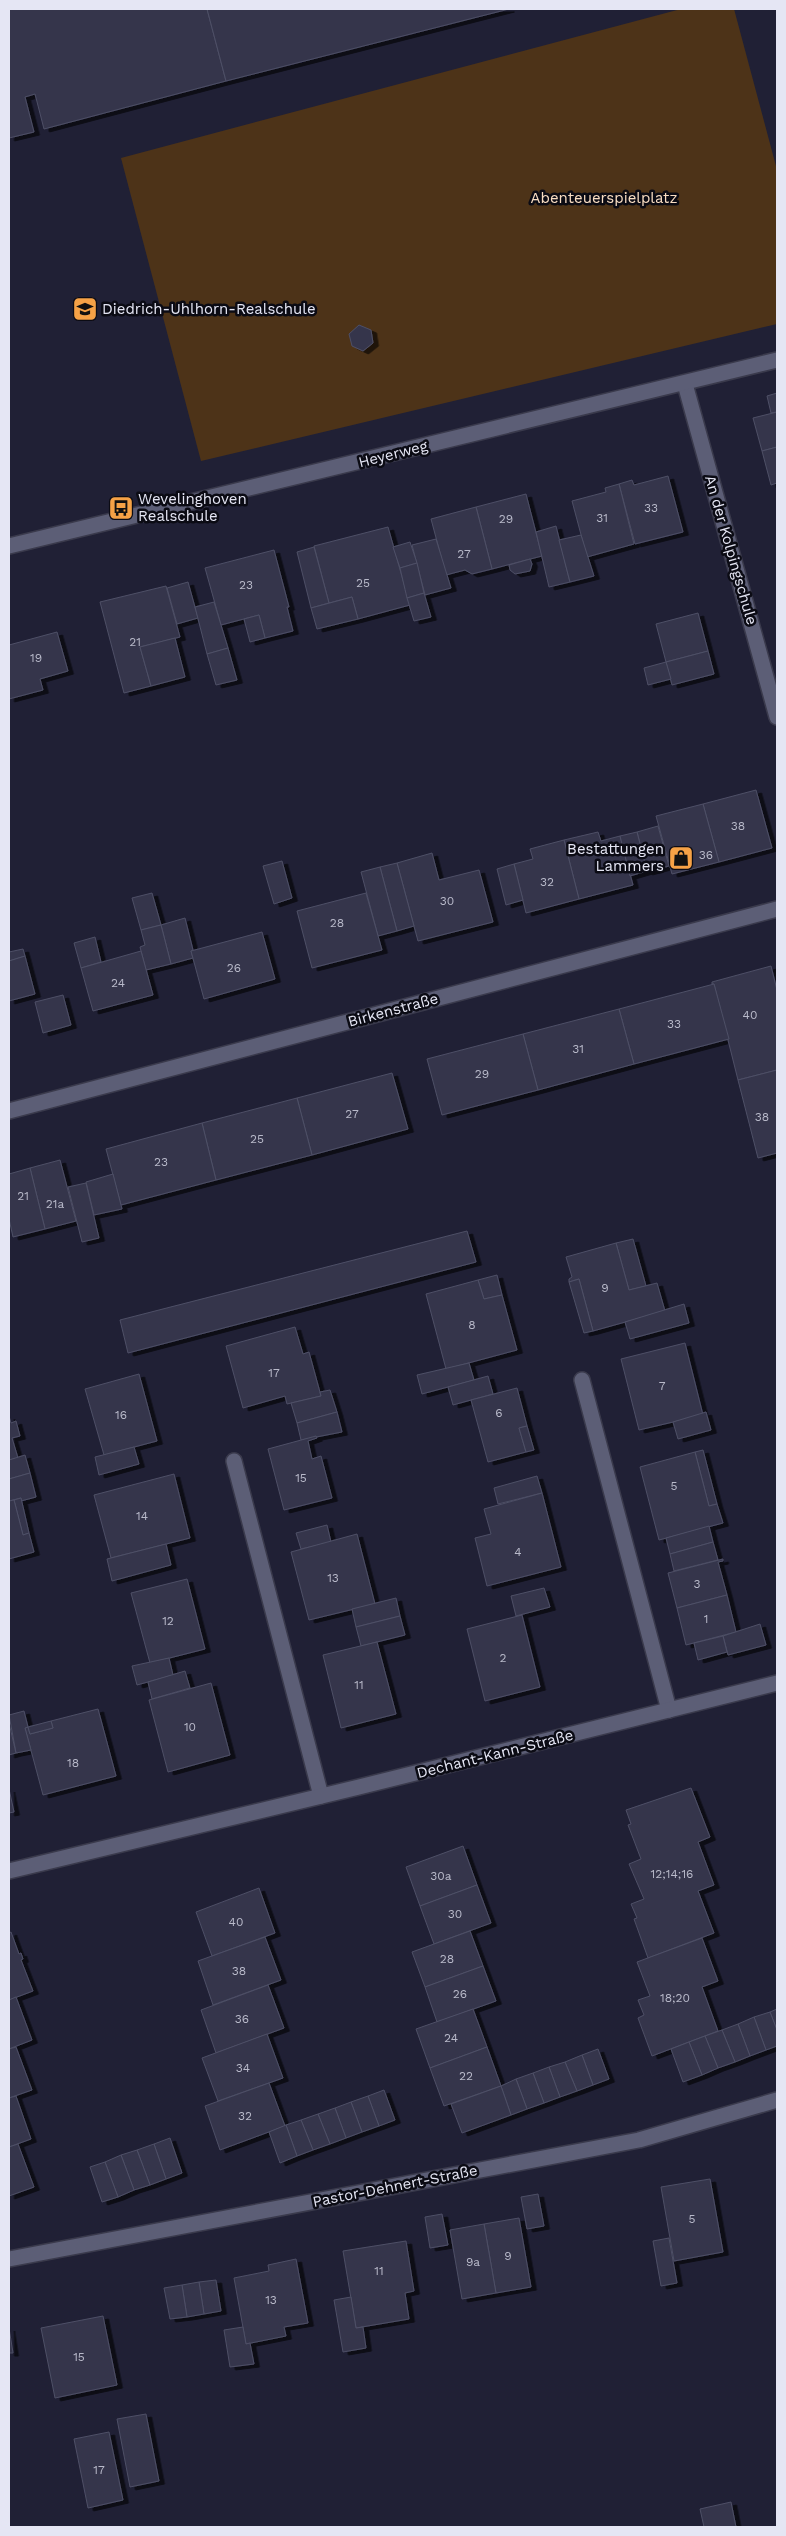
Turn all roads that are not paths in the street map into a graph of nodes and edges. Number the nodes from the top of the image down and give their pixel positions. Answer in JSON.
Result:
{"nodes":[{"id":1,"x":777,"y":360,"type":"edge"},
{"id":2,"x":685,"y":384,"type":"junction"},
{"id":3,"x":9,"y":546,"type":"edge"},
{"id":4,"x":777,"y":717,"type":"edge"},
{"id":5,"x":777,"y":908,"type":"edge"},
{"id":6,"x":9,"y":1111,"type":"edge"},
{"id":7,"x":582,"y":1380,"type":"dead end"},
{"id":8,"x":234,"y":1461,"type":"dead end"},
{"id":9,"x":777,"y":1683,"type":"edge"},
{"id":10,"x":669,"y":1710,"type":"junction"},
{"id":11,"x":321,"y":1796,"type":"junction"},
{"id":12,"x":9,"y":1871,"type":"edge"},
{"id":13,"x":777,"y":2100,"type":"edge"},
{"id":14,"x":9,"y":2259,"type":"edge"}],
"edges":[{"from":1,"to":2,"type":"street","name":"Heyerweg"},
{"from":2,"to":3,"type":"street","name":"Heyerweg"},
{"from":2,"to":4,"type":"street","name":"An der Kolpingschule"},
{"from":5,"to":6,"type":"street","name":"Birkenstraße"},
{"from":7,"to":10,"type":"street"},
{"from":8,"to":11,"type":"street"},
{"from":9,"to":10,"type":"street","name":"Dechant-Kann-Straße"},
{"from":10,"to":11,"type":"street","name":"Dechant-Kann-Straße"},
{"from":11,"to":12,"type":"street","name":"Dechant-Kann-Straße"},
{"from":13,"to":14,"type":"street","name":"Pastor-Dehnert-Straße"}]}
